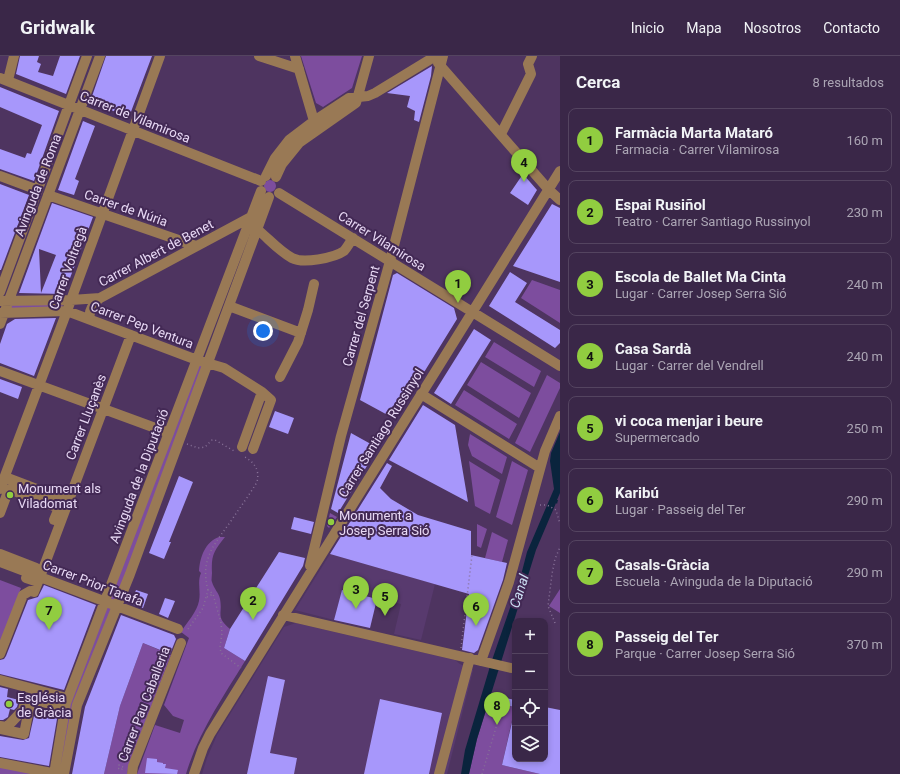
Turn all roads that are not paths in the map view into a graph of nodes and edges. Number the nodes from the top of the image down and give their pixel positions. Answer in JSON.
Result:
{"nodes":[{"id":1,"x":14,"y":56,"type":"edge"},
{"id":2,"x":87,"y":56,"type":"edge"},
{"id":3,"x":100,"y":56,"type":"edge"},
{"id":4,"x":160,"y":56,"type":"edge"},
{"id":5,"x":259,"y":56,"type":"edge"},
{"id":6,"x":295,"y":56,"type":"edge"},
{"id":7,"x":369,"y":56,"type":"edge"},
{"id":8,"x":532,"y":56,"type":"edge"},
{"id":9,"x":438,"y":59,"type":"edge"},
{"id":10,"x":299,"y":69,"type":"junction"},
{"id":11,"x":4,"y":79,"type":"edge"},
{"id":12,"x":357,"y":98,"type":"junction"},
{"id":13,"x":69,"y":105,"type":"junction"},
{"id":14,"x":80,"y":109,"type":"junction"},
{"id":15,"x":314,"y":121,"type":"junction"},
{"id":16,"x":132,"y":131,"type":"junction"},
{"id":17,"x":501,"y":134,"type":"junction"},
{"id":18,"x":560,"y":171,"type":"edge"},
{"id":19,"x":0,"y":176,"type":"edge"},
{"id":20,"x":276,"y":177,"type":"junction"},
{"id":21,"x":263,"y":178,"type":"junction"},
{"id":22,"x":38,"y":190,"type":"junction"},
{"id":23,"x":548,"y":190,"type":"junction"},
{"id":24,"x":260,"y":191,"type":"junction"},
{"id":25,"x":48,"y":195,"type":"junction"},
{"id":26,"x":274,"y":195,"type":"junction"},
{"id":27,"x":560,"y":200,"type":"edge"},
{"id":28,"x":102,"y":213,"type":"junction"},
{"id":29,"x":251,"y":217,"type":"junction"},
{"id":30,"x":258,"y":230,"type":"junction"},
{"id":31,"x":353,"y":238,"type":"junction"},
{"id":32,"x":196,"y":246,"type":"junction"},
{"id":33,"x":390,"y":261,"type":"junction"},
{"id":34,"x":314,"y":284,"type":"dead end"},
{"id":35,"x":0,"y":292,"type":"edge"},
{"id":36,"x":100,"y":298,"type":"junction"},
{"id":37,"x":71,"y":300,"type":"junction"},
{"id":38,"x":4,"y":301,"type":"edge"},
{"id":39,"x":229,"y":306,"type":"junction"},
{"id":40,"x":67,"y":311,"type":"junction"},
{"id":41,"x":472,"y":312,"type":"junction"},
{"id":42,"x":2,"y":313,"type":"edge"},
{"id":43,"x":90,"y":319,"type":"junction"},
{"id":44,"x":0,"y":324,"type":"edge"},
{"id":45,"x":301,"y":332,"type":"junction"},
{"id":46,"x":131,"y":335,"type":"junction"},
{"id":47,"x":197,"y":360,"type":"junction"},
{"id":48,"x":208,"y":363,"type":"junction"},
{"id":49,"x":560,"y":366,"type":"edge"},
{"id":50,"x":0,"y":371,"type":"edge"},
{"id":51,"x":280,"y":378,"type":"dead end"},
{"id":52,"x":39,"y":385,"type":"junction"},
{"id":53,"x":262,"y":392,"type":"junction"},
{"id":54,"x":421,"y":394,"type":"junction"},
{"id":55,"x":103,"y":409,"type":"junction"},
{"id":56,"x":560,"y":416,"type":"edge"},
{"id":57,"x":169,"y":433,"type":"junction"},
{"id":58,"x":253,"y":449,"type":"dead end"},
{"id":59,"x":240,"y":451,"type":"road end"},
{"id":60,"x":540,"y":468,"type":"junction"},
{"id":61,"x":5,"y":477,"type":"junction"},
{"id":62,"x":0,"y":489,"type":"edge"},
{"id":63,"x":68,"y":501,"type":"junction"},
{"id":64,"x":0,"y":513,"type":"edge"},
{"id":65,"x":0,"y":554,"type":"edge"},
{"id":66,"x":0,"y":562,"type":"edge"},
{"id":67,"x":0,"y":569,"type":"edge"},
{"id":68,"x":308,"y":574,"type":"junction"},
{"id":69,"x":40,"y":577,"type":"junction"},
{"id":70,"x":106,"y":601,"type":"junction"},
{"id":71,"x":117,"y":606,"type":"junction"},
{"id":72,"x":283,"y":615,"type":"junction"},
{"id":73,"x":178,"y":629,"type":"dead end"},
{"id":74,"x":181,"y":643,"type":"road end"},
{"id":75,"x":0,"y":654,"type":"edge"},
{"id":76,"x":470,"y":658,"type":"junction"},
{"id":77,"x":486,"y":662,"type":"junction"},
{"id":78,"x":511,"y":668,"type":"dead end"},
{"id":79,"x":0,"y":680,"type":"edge"},
{"id":80,"x":0,"y":686,"type":"edge"},
{"id":81,"x":27,"y":692,"type":"junction"},
{"id":82,"x":64,"y":703,"type":"junction"},
{"id":83,"x":0,"y":728,"type":"edge"},
{"id":84,"x":0,"y":763,"type":"edge"},
{"id":85,"x":129,"y":771,"type":"edge"},
{"id":86,"x":55,"y":774,"type":"edge"},
{"id":87,"x":64,"y":774,"type":"edge"},
{"id":88,"x":194,"y":774,"type":"edge"},
{"id":89,"x":439,"y":774,"type":"edge"}],
"edges":[{"from":1,"to":11,"type":"street"},
{"from":2,"to":13,"type":"street","name":"Avinguda de Roma"},
{"from":3,"to":14,"type":"street","name":"Avinguda de Roma"},
{"from":4,"to":16,"type":"street","name":"Carrer Voltregà"},
{"from":5,"to":10,"type":"street"},
{"from":6,"to":10,"type":"street"},
{"from":7,"to":12,"type":"street"},
{"from":8,"to":17,"type":"street"},
{"from":9,"to":12,"type":"street"},
{"from":9,"to":17,"type":"street"},
{"from":9,"to":33,"type":"street","name":"Carrer del Serpent"},
{"from":10,"to":15,"type":"street"},
{"from":11,"to":13,"type":"street","name":"Carrer de Vilamirosa"},
{"from":12,"to":15,"type":"street"},
{"from":12,"to":20,"type":"street"},
{"from":13,"to":14,"type":"street","name":"Carrer de Vilamirosa"},
{"from":13,"to":22,"type":"street","name":"Avinguda de Roma"},
{"from":14,"to":16,"type":"street","name":"Carrer de Vilamirosa"},
{"from":14,"to":25,"type":"street","name":"Avinguda de Roma"},
{"from":15,"to":21,"type":"street"},
{"from":16,"to":21,"type":"street","name":"Carrer de Vilamirosa"},
{"from":16,"to":28,"type":"street","name":"Carrer Voltregà"},
{"from":17,"to":23,"type":"street"},
{"from":18,"to":23,"type":"street","name":"Carrer Santiago Russinyol"},
{"from":19,"to":22,"type":"street"},
{"from":20,"to":21,"type":"street"},
{"from":20,"to":26,"type":"street"},
{"from":21,"to":24,"type":"street"},
{"from":22,"to":35,"type":"street","name":"Avinguda de Roma"},
{"from":23,"to":27,"type":"street"},
{"from":23,"to":41,"type":"street","name":"Carrer Santiago Russinyol"},
{"from":24,"to":26,"type":"street"},
{"from":24,"to":29,"type":"street","name":"Avinguda de la Diputació"},
{"from":25,"to":28,"type":"street","name":"Carrer de Núria"},
{"from":25,"to":38,"type":"street","name":"Avinguda de Roma"},
{"from":26,"to":30,"type":"street","name":"Avinguda de la Diputació"},
{"from":26,"to":31,"type":"street","name":"Carrer Vilamirosa"},
{"from":28,"to":32,"type":"street","name":"Carrer de Núria"},
{"from":28,"to":37,"type":"street","name":"Carrer Voltregà"},
{"from":29,"to":32,"type":"street","name":"Carrer Albert de Benet"},
{"from":29,"to":47,"type":"street","name":"Avinguda de la Diputació"},
{"from":30,"to":31,"type":"street"},
{"from":30,"to":39,"type":"street","name":"Avinguda de la Diputació"},
{"from":31,"to":33,"type":"street","name":"Carrer Vilamirosa"},
{"from":32,"to":36,"type":"street","name":"Carrer Albert de Benet"},
{"from":33,"to":41,"type":"street","name":"Carrer Vilamirosa"},
{"from":33,"to":68,"type":"street","name":"Carrer del Serpent"},
{"from":34,"to":45,"type":"street"},
{"from":36,"to":37,"type":"street","name":"Carrer Albert de Benet"},
{"from":36,"to":43,"type":"street"},
{"from":37,"to":38,"type":"street","name":"Carrer Albert de Benet"},
{"from":37,"to":40,"type":"street","name":"Carrer Voltregà"},
{"from":38,"to":42,"type":"street","name":"Avinguda de Roma"},
{"from":39,"to":45,"type":"street"},
{"from":39,"to":48,"type":"street","name":"Avinguda de la Diputació"},
{"from":40,"to":42,"type":"street"},
{"from":40,"to":43,"type":"street","name":"Carrer Pep Ventura"},
{"from":40,"to":52,"type":"street","name":"Carrer Voltregà"},
{"from":41,"to":49,"type":"street","name":"Carrer Vilamirosa"},
{"from":41,"to":54,"type":"street","name":"Carrer Santiago Russinyol"},
{"from":42,"to":44,"type":"street","name":"Avinguda de Roma"},
{"from":43,"to":46,"type":"street","name":"Carrer Pep Ventura"},
{"from":45,"to":51,"type":"street"},
{"from":46,"to":47,"type":"street","name":"Carrer Pep Ventura"},
{"from":46,"to":55,"type":"street","name":"Carrer Lluçanès"},
{"from":47,"to":48,"type":"street","name":"Carrer Pep Ventura"},
{"from":47,"to":57,"type":"street","name":"Avinguda de la Diputació"},
{"from":48,"to":53,"type":"street"},
{"from":48,"to":71,"type":"street","name":"Avinguda de la Diputació"},
{"from":50,"to":52,"type":"street"},
{"from":52,"to":55,"type":"street"},
{"from":52,"to":61,"type":"street","name":"Carrer Voltregà"},
{"from":53,"to":58,"type":"street"},
{"from":53,"to":59,"type":"street"},
{"from":54,"to":60,"type":"street"},
{"from":54,"to":68,"type":"street","name":"Carrer Santiago Russinyol"},
{"from":55,"to":57,"type":"street"},
{"from":55,"to":63,"type":"street","name":"Carrer Lluçanès"},
{"from":56,"to":60,"type":"street"},
{"from":57,"to":70,"type":"street","name":"Avinguda de la Diputació"},
{"from":60,"to":77,"type":"street"},
{"from":61,"to":62,"type":"street","name":"Carrer Voltregà"},
{"from":61,"to":63,"type":"street"},
{"from":63,"to":69,"type":"street","name":"Carrer Lluçanès"},
{"from":64,"to":65,"type":"street"},
{"from":66,"to":69,"type":"street","name":"Carrer Prior Tarafa"},
{"from":67,"to":75,"type":"street"},
{"from":68,"to":72,"type":"street","name":"Carrer Santiago Russinyol"},
{"from":69,"to":70,"type":"street","name":"Carrer Prior Tarafa"},
{"from":70,"to":71,"type":"street","name":"Carrer Prior Tarafa"},
{"from":70,"to":82,"type":"street","name":"Avinguda de la Diputació"},
{"from":71,"to":73,"type":"street","name":"Carrer Prior Tarafa"},
{"from":71,"to":87,"type":"street","name":"Avinguda de la Diputació"},
{"from":72,"to":76,"type":"street"},
{"from":72,"to":88,"type":"street","name":"Carrer Santiago Russinyol"},
{"from":74,"to":85,"type":"street","name":"Carrer Pau Caballeria"},
{"from":76,"to":77,"type":"street"},
{"from":76,"to":89,"type":"street"},
{"from":77,"to":78,"type":"street"},
{"from":79,"to":82,"type":"street"},
{"from":80,"to":81,"type":"street"},
{"from":81,"to":82,"type":"street"},
{"from":81,"to":83,"type":"street"},
{"from":82,"to":83,"type":"street"},
{"from":82,"to":86,"type":"street","name":"Avinguda de la Diputació"},
{"from":84,"to":86,"type":"street"}]}
